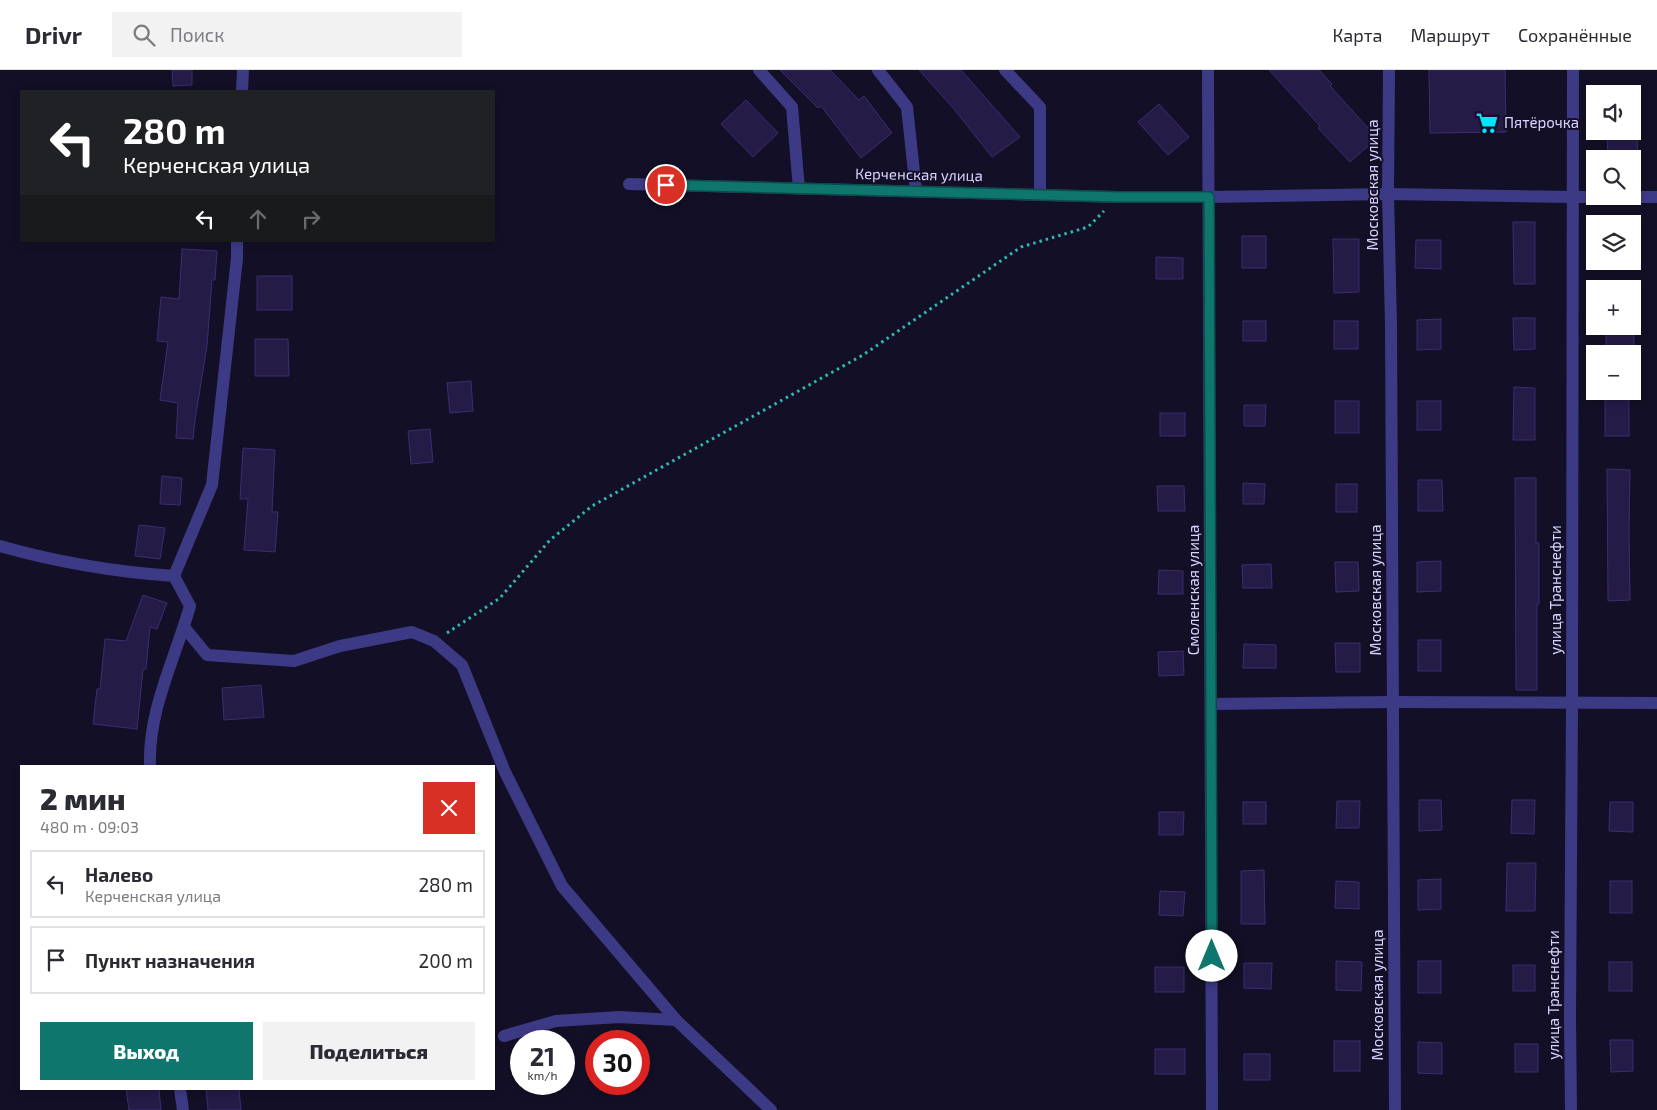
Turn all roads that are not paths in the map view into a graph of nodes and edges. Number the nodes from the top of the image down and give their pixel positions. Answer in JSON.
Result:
{"nodes":[{"id":1,"x":242,"y":70,"type":"edge"},
{"id":2,"x":759,"y":70,"type":"edge"},
{"id":3,"x":878,"y":70,"type":"edge"},
{"id":4,"x":1004,"y":70,"type":"edge"},
{"id":5,"x":1208,"y":70,"type":"edge"},
{"id":6,"x":1389,"y":70,"type":"edge"},
{"id":7,"x":1573,"y":70,"type":"edge"},
{"id":8,"x":242,"y":90,"type":"edge"},
{"id":9,"x":629,"y":184,"type":"dead end"},
{"id":10,"x":799,"y":189,"type":"junction"},
{"id":11,"x":916,"y":191,"type":"junction"},
{"id":12,"x":1388,"y":194,"type":"junction"},
{"id":13,"x":1040,"y":195,"type":"junction"},
{"id":14,"x":1657,"y":196,"type":"edge"},
{"id":15,"x":1209,"y":197,"type":"junction"},
{"id":16,"x":1573,"y":197,"type":"junction"},
{"id":17,"x":238,"y":242,"type":"edge"},
{"id":18,"x":0,"y":546,"type":"edge"},
{"id":19,"x":174,"y":576,"type":"junction"},
{"id":20,"x":184,"y":627,"type":"junction"},
{"id":21,"x":1393,"y":702,"type":"junction"},
{"id":22,"x":1211,"y":704,"type":"junction"},
{"id":23,"x":1572,"y":704,"type":"junction"},
{"id":24,"x":1657,"y":704,"type":"edge"},
{"id":25,"x":150,"y":765,"type":"edge"},
{"id":26,"x":676,"y":1020,"type":"junction"},
{"id":27,"x":504,"y":1036,"type":"dead end"},
{"id":28,"x":180,"y":1090,"type":"edge"},
{"id":29,"x":183,"y":1110,"type":"edge"},
{"id":30,"x":770,"y":1110,"type":"edge"},
{"id":31,"x":1212,"y":1110,"type":"edge"},
{"id":32,"x":1395,"y":1110,"type":"edge"},
{"id":33,"x":1571,"y":1110,"type":"edge"}],
"edges":[{"from":1,"to":8,"type":"street"},
{"from":2,"to":10,"type":"street"},
{"from":3,"to":11,"type":"street"},
{"from":4,"to":13,"type":"street"},
{"from":5,"to":15,"type":"street","name":"Смоленская улица"},
{"from":6,"to":12,"type":"street","name":"Московская улица"},
{"from":7,"to":16,"type":"street","name":"улица Транснефти"},
{"from":9,"to":10,"type":"street","name":"Керченская улица"},
{"from":10,"to":11,"type":"street","name":"Керченская улица"},
{"from":11,"to":13,"type":"street","name":"Керченская улица"},
{"from":12,"to":15,"type":"street","name":"Керченская улица"},
{"from":12,"to":16,"type":"street","name":"Керченская улица"},
{"from":12,"to":21,"type":"street","name":"Московская улица"},
{"from":13,"to":15,"type":"street","name":"Керченская улица"},
{"from":14,"to":16,"type":"street","name":"Керченская улица"},
{"from":15,"to":22,"type":"street","name":"Смоленская улица"},
{"from":16,"to":23,"type":"street","name":"улица Транснефти"},
{"from":17,"to":19,"type":"street"},
{"from":18,"to":19,"type":"street"},
{"from":19,"to":20,"type":"street"},
{"from":20,"to":25,"type":"street"},
{"from":20,"to":26,"type":"street"},
{"from":21,"to":22,"type":"street"},
{"from":21,"to":23,"type":"street"},
{"from":21,"to":32,"type":"street","name":"Московская улица"},
{"from":22,"to":31,"type":"street","name":"Смоленская улица"},
{"from":23,"to":24,"type":"street"},
{"from":23,"to":33,"type":"street","name":"улица Транснефти"},
{"from":26,"to":27,"type":"street"},
{"from":26,"to":30,"type":"street"},
{"from":28,"to":29,"type":"street"}]}
